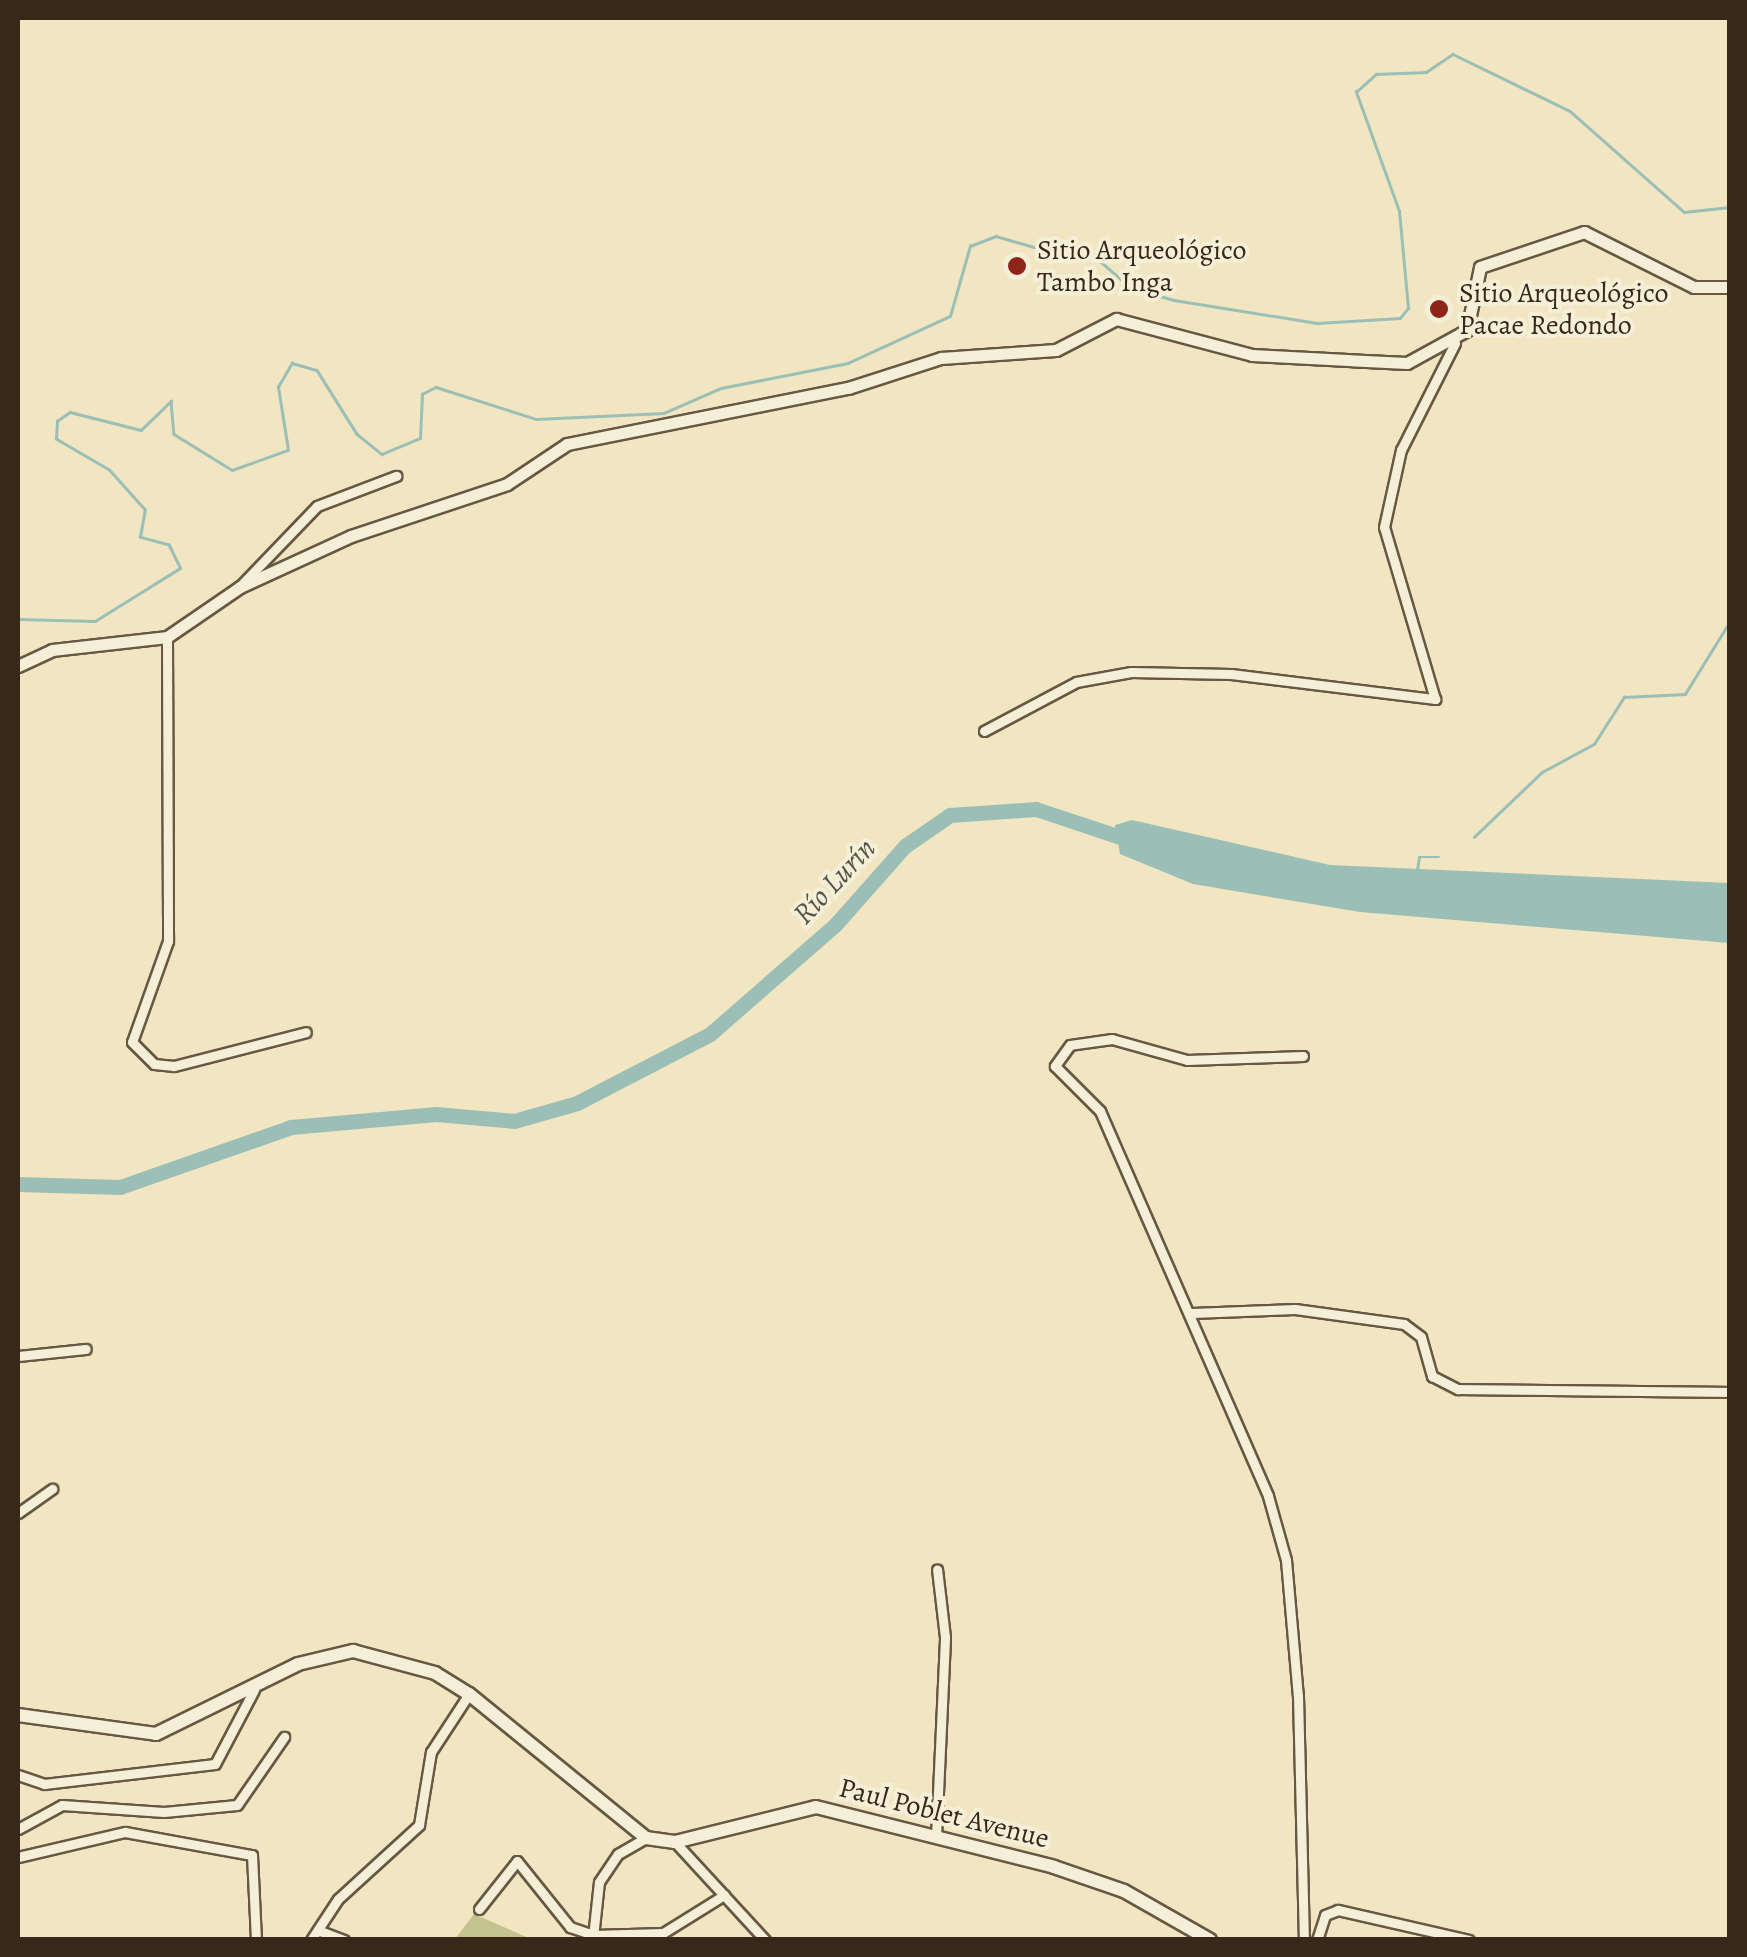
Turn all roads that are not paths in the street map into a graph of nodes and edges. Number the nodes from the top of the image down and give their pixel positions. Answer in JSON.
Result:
{"nodes":[{"id":1,"x":1730,"y":288,"type":"edge"},
{"id":2,"x":1455,"y":343,"type":"junction"},
{"id":3,"x":396,"y":476,"type":"dead end"},
{"id":4,"x":240,"y":587,"type":"junction"},
{"id":5,"x":167,"y":637,"type":"junction"},
{"id":6,"x":18,"y":666,"type":"edge"},
{"id":7,"x":984,"y":731,"type":"dead end"},
{"id":8,"x":306,"y":1032,"type":"dead end"},
{"id":9,"x":1303,"y":1056,"type":"dead end"},
{"id":10,"x":1192,"y":1313,"type":"junction"},
{"id":11,"x":86,"y":1349,"type":"dead end"},
{"id":12,"x":18,"y":1356,"type":"edge"},
{"id":13,"x":1730,"y":1392,"type":"edge"},
{"id":14,"x":52,"y":1489,"type":"dead end"},
{"id":15,"x":18,"y":1497,"type":"edge"},
{"id":16,"x":28,"y":1505,"type":"junction"},
{"id":17,"x":18,"y":1513,"type":"edge"},
{"id":18,"x":937,"y":1569,"type":"dead end"},
{"id":19,"x":254,"y":1690,"type":"junction"},
{"id":20,"x":469,"y":1694,"type":"junction"},
{"id":21,"x":19,"y":1719,"type":"edge"},
{"id":22,"x":284,"y":1737,"type":"dead end"},
{"id":23,"x":18,"y":1774,"type":"edge"},
{"id":24,"x":18,"y":1829,"type":"edge"},
{"id":25,"x":646,"y":1838,"type":"junction"},
{"id":26,"x":936,"y":1838,"type":"junction"},
{"id":27,"x":675,"y":1842,"type":"junction"},
{"id":28,"x":18,"y":1858,"type":"edge"},
{"id":29,"x":724,"y":1895,"type":"junction"},
{"id":30,"x":480,"y":1910,"type":"dead end"},
{"id":31,"x":320,"y":1931,"type":"junction"},
{"id":32,"x":593,"y":1937,"type":"edge"},
{"id":33,"x":256,"y":1940,"type":"edge"},
{"id":34,"x":310,"y":1940,"type":"edge"},
{"id":35,"x":344,"y":1940,"type":"edge"},
{"id":36,"x":765,"y":1940,"type":"edge"},
{"id":37,"x":1210,"y":1940,"type":"edge"},
{"id":38,"x":1304,"y":1940,"type":"edge"},
{"id":39,"x":1318,"y":1940,"type":"edge"},
{"id":40,"x":1470,"y":1940,"type":"edge"}],
"edges":[{"from":1,"to":2,"type":"street"},
{"from":2,"to":4,"type":"street"},
{"from":2,"to":7,"type":"street"},
{"from":3,"to":4,"type":"street"},
{"from":4,"to":5,"type":"street"},
{"from":5,"to":6,"type":"street"},
{"from":5,"to":8,"type":"street"},
{"from":9,"to":10,"type":"street"},
{"from":10,"to":13,"type":"street"},
{"from":10,"to":38,"type":"street"},
{"from":11,"to":12,"type":"street"},
{"from":14,"to":16,"type":"street"},
{"from":15,"to":16,"type":"street"},
{"from":16,"to":17,"type":"street"},
{"from":18,"to":26,"type":"street"},
{"from":19,"to":20,"type":"main road"},
{"from":19,"to":21,"type":"main road"},
{"from":19,"to":23,"type":"street"},
{"from":20,"to":25,"type":"main road"},
{"from":20,"to":31,"type":"street"},
{"from":22,"to":24,"type":"street"},
{"from":25,"to":27,"type":"main road","name":"Paul Poblet Avenue"},
{"from":25,"to":32,"type":"street"},
{"from":26,"to":27,"type":"main road","name":"Paul Poblet Avenue"},
{"from":26,"to":37,"type":"main road","name":"Paul Poblet Avenue"},
{"from":27,"to":29,"type":"street"},
{"from":28,"to":33,"type":"street"},
{"from":29,"to":32,"type":"street"},
{"from":29,"to":36,"type":"street"},
{"from":30,"to":32,"type":"street"},
{"from":31,"to":34,"type":"street"},
{"from":31,"to":35,"type":"street"},
{"from":39,"to":40,"type":"street"}]}
